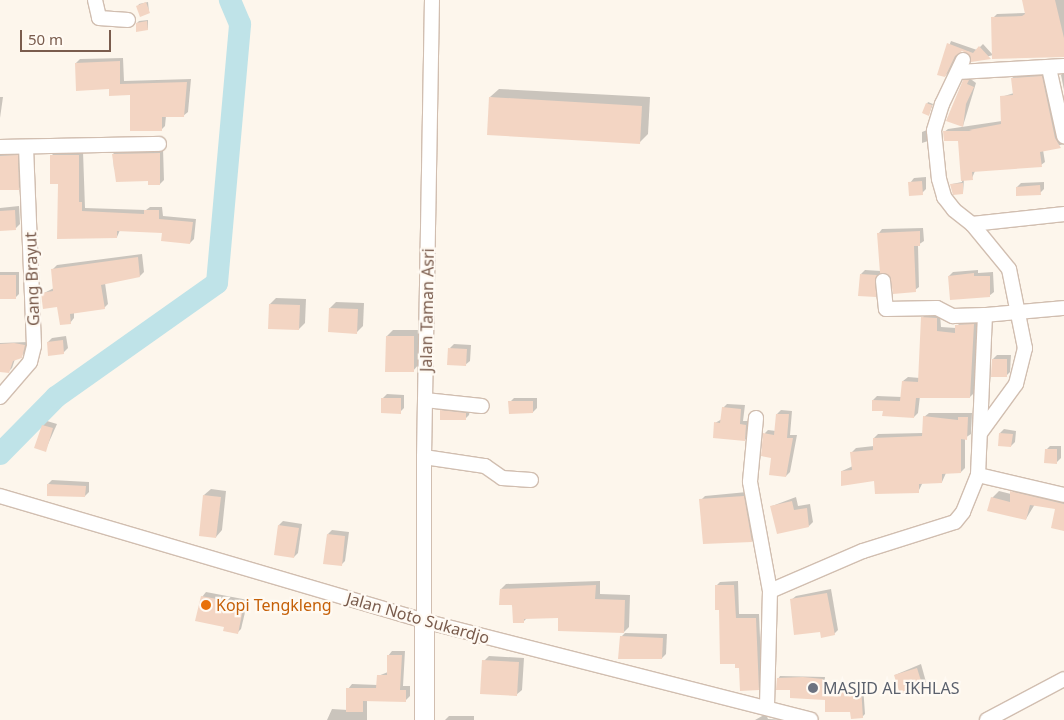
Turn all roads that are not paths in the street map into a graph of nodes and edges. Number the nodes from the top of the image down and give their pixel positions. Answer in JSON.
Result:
{"nodes":[{"id":1,"x":95,"y":0,"type":"edge"},
{"id":2,"x":432,"y":0,"type":"edge"},
{"id":3,"x":128,"y":20,"type":"dead end"},
{"id":4,"x":1064,"y":66,"type":"edge"},
{"id":5,"x":1049,"y":68,"type":"junction"},
{"id":6,"x":1064,"y":136,"type":"edge"},
{"id":7,"x":159,"y":144,"type":"dead end"},
{"id":8,"x":0,"y":147,"type":"edge"},
{"id":9,"x":26,"y":149,"type":"junction"},
{"id":10,"x":1064,"y":214,"type":"edge"},
{"id":11,"x":972,"y":224,"type":"junction"},
{"id":12,"x":883,"y":281,"type":"dead end"},
{"id":13,"x":1064,"y":308,"type":"edge"},
{"id":14,"x":1018,"y":311,"type":"junction"},
{"id":15,"x":985,"y":315,"type":"junction"},
{"id":16,"x":0,"y":397,"type":"edge"},
{"id":17,"x":425,"y":400,"type":"junction"},
{"id":18,"x":482,"y":406,"type":"dead end"},
{"id":19,"x":756,"y":418,"type":"dead end"},
{"id":20,"x":981,"y":432,"type":"junction"},
{"id":21,"x":424,"y":457,"type":"junction"},
{"id":22,"x":978,"y":475,"type":"junction"},
{"id":23,"x":531,"y":480,"type":"dead end"},
{"id":24,"x":1064,"y":495,"type":"edge"},
{"id":25,"x":0,"y":496,"type":"edge"},
{"id":26,"x":770,"y":592,"type":"junction"},
{"id":27,"x":424,"y":621,"type":"junction"},
{"id":28,"x":1064,"y":679,"type":"edge"},
{"id":29,"x":767,"y":708,"type":"junction"},
{"id":30,"x":424,"y":720,"type":"edge"},
{"id":31,"x":808,"y":720,"type":"edge"},
{"id":32,"x":987,"y":720,"type":"edge"}],
"edges":[{"from":1,"to":3,"type":"street"},
{"from":2,"to":17,"type":"street","name":"Jalan Taman Asri"},
{"from":4,"to":5,"type":"street"},
{"from":5,"to":6,"type":"street"},
{"from":5,"to":11,"type":"street"},
{"from":7,"to":9,"type":"street"},
{"from":8,"to":9,"type":"street"},
{"from":9,"to":16,"type":"street","name":"Gang Brayut"},
{"from":10,"to":11,"type":"street"},
{"from":11,"to":14,"type":"street"},
{"from":12,"to":15,"type":"street"},
{"from":13,"to":14,"type":"street"},
{"from":14,"to":15,"type":"street"},
{"from":14,"to":20,"type":"street"},
{"from":15,"to":20,"type":"street"},
{"from":17,"to":18,"type":"street"},
{"from":17,"to":21,"type":"street","name":"Jalan Taman Asri"},
{"from":19,"to":26,"type":"street"},
{"from":20,"to":22,"type":"street"},
{"from":21,"to":23,"type":"street"},
{"from":21,"to":27,"type":"street","name":"Jalan Taman Asri"},
{"from":22,"to":24,"type":"street"},
{"from":22,"to":26,"type":"street"},
{"from":25,"to":27,"type":"street","name":"Jalan Noto Sukardjo"},
{"from":26,"to":29,"type":"street"},
{"from":27,"to":29,"type":"street","name":"Jalan Noto Sukardjo"},
{"from":27,"to":30,"type":"street"},
{"from":28,"to":32,"type":"street"},
{"from":29,"to":31,"type":"street","name":"Jalan Noto Sukardjo"}]}
